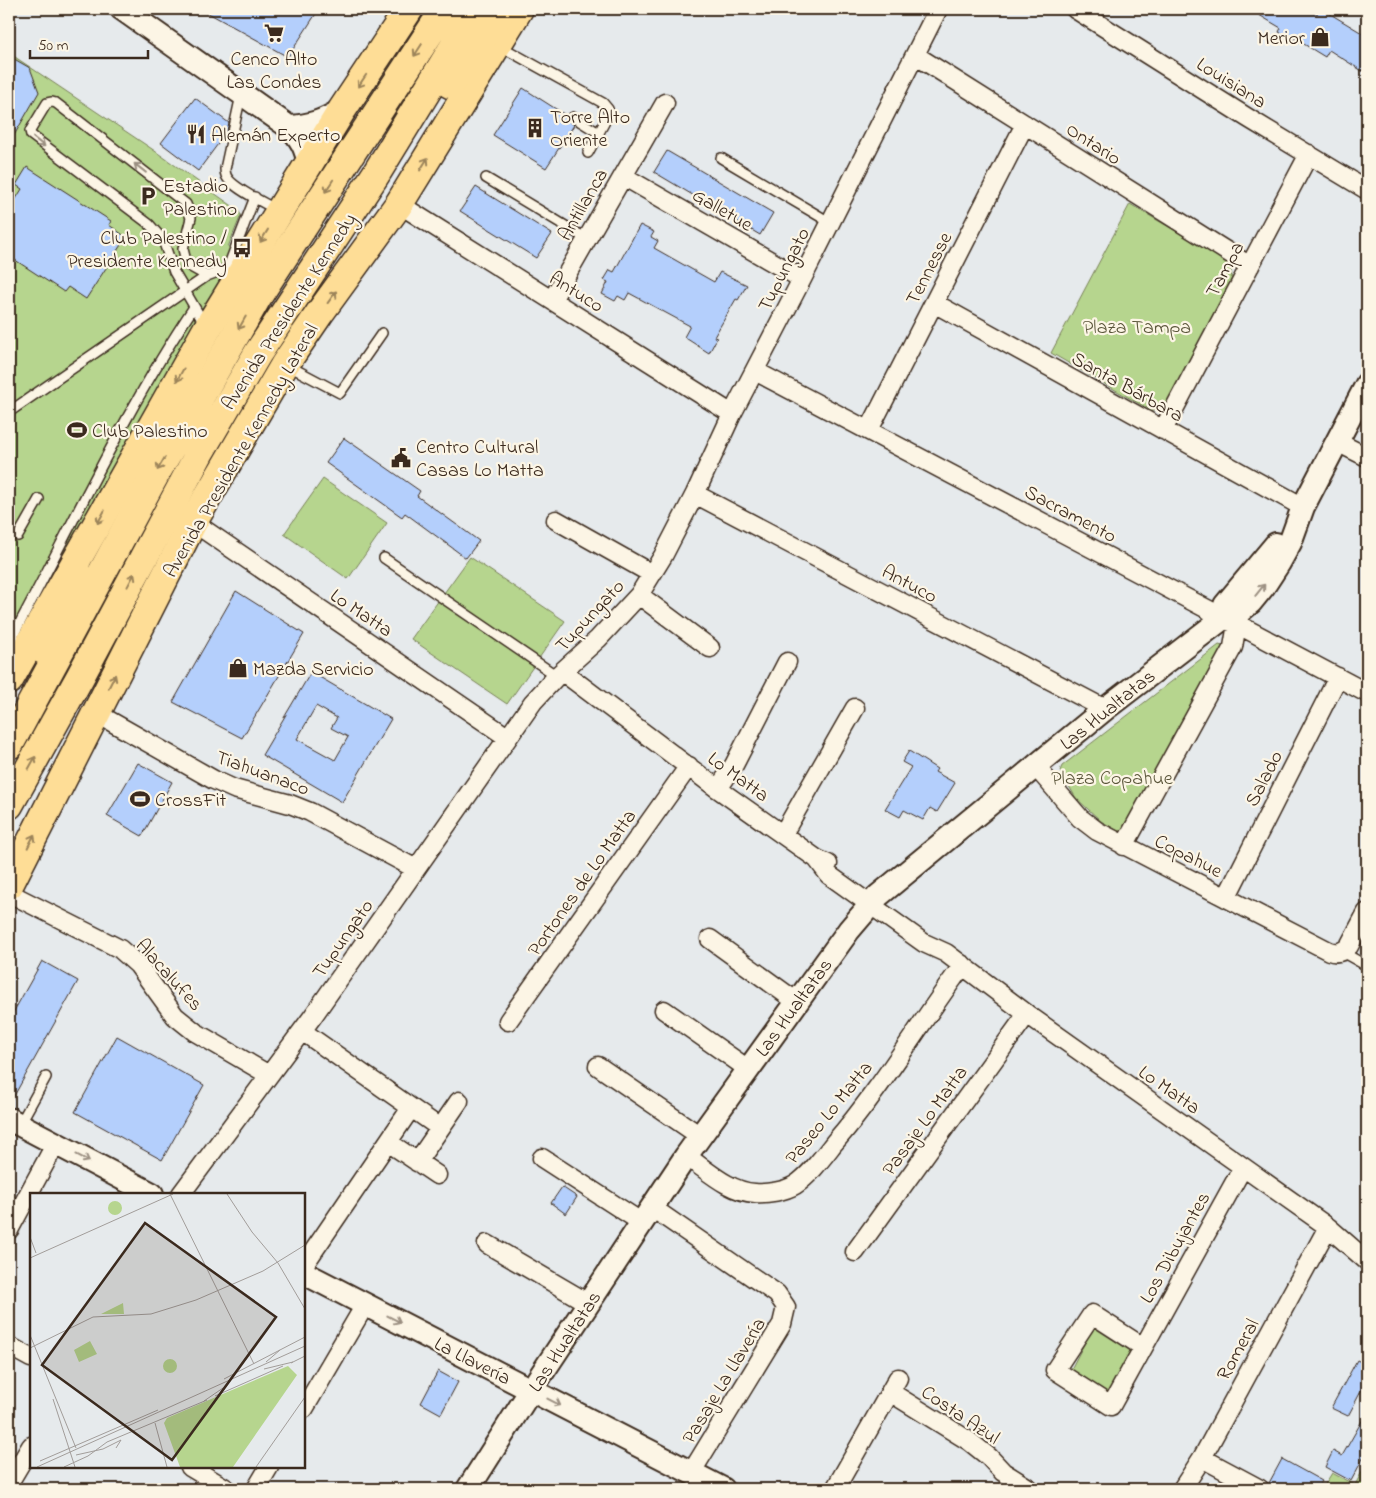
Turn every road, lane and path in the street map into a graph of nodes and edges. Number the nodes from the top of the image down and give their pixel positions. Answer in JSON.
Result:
{"nodes":[{"id":1,"x":122,"y":9,"type":"edge"},
{"id":2,"x":445,"y":9,"type":"edge"},
{"id":3,"x":477,"y":9,"type":"edge"},
{"id":4,"x":503,"y":9,"type":"edge"},
{"id":5,"x":519,"y":9,"type":"edge"},
{"id":6,"x":938,"y":9,"type":"edge"},
{"id":7,"x":1075,"y":9,"type":"edge"},
{"id":8,"x":403,"y":14,"type":"edge"},
{"id":9,"x":497,"y":45,"type":"junction"},
{"id":10,"x":915,"y":56,"type":"junction"},
{"id":11,"x":241,"y":93,"type":"junction"},
{"id":12,"x":665,"y":104,"type":"dead end"},
{"id":13,"x":342,"y":110,"type":"junction"},
{"id":14,"x":573,"y":117,"type":"dead end"},
{"id":15,"x":1025,"y":124,"type":"junction"},
{"id":16,"x":289,"y":127,"type":"junction"},
{"id":17,"x":599,"y":133,"type":"junction"},
{"id":18,"x":588,"y":153,"type":"dead end"},
{"id":19,"x":1310,"y":154,"type":"junction"},
{"id":20,"x":721,"y":158,"type":"dead end"},
{"id":21,"x":309,"y":165,"type":"junction"},
{"id":22,"x":376,"y":174,"type":"junction"},
{"id":23,"x":623,"y":176,"type":"junction"},
{"id":24,"x":486,"y":178,"type":"dead end"},
{"id":25,"x":1367,"y":190,"type":"edge"},
{"id":26,"x":255,"y":197,"type":"junction"},
{"id":27,"x":400,"y":204,"type":"junction"},
{"id":28,"x":280,"y":211,"type":"junction"},
{"id":29,"x":831,"y":223,"type":"junction"},
{"id":30,"x":587,"y":239,"type":"junction"},
{"id":31,"x":239,"y":264,"type":"junction"},
{"id":32,"x":1250,"y":266,"type":"junction"},
{"id":33,"x":207,"y":276,"type":"junction"},
{"id":34,"x":802,"y":279,"type":"junction"},
{"id":35,"x":184,"y":292,"type":"junction"},
{"id":36,"x":552,"y":300,"type":"junction"},
{"id":37,"x":934,"y":303,"type":"junction"},
{"id":38,"x":200,"y":318,"type":"junction"},
{"id":39,"x":382,"y":333,"type":"dead end"},
{"id":40,"x":285,"y":364,"type":"junction"},
{"id":41,"x":755,"y":372,"type":"junction"},
{"id":42,"x":1367,"y":384,"type":"edge"},
{"id":43,"x":9,"y":412,"type":"edge"},
{"id":44,"x":732,"y":414,"type":"junction"},
{"id":45,"x":869,"y":430,"type":"junction"},
{"id":46,"x":1163,"y":430,"type":"junction"},
{"id":47,"x":1337,"y":442,"type":"junction"},
{"id":48,"x":1367,"y":458,"type":"edge"},
{"id":49,"x":695,"y":494,"type":"junction"},
{"id":50,"x":39,"y":499,"type":"dead end"},
{"id":51,"x":1303,"y":507,"type":"junction"},
{"id":52,"x":556,"y":520,"type":"dead end"},
{"id":53,"x":193,"y":522,"type":"junction"},
{"id":54,"x":18,"y":536,"type":"dead end"},
{"id":55,"x":384,"y":558,"type":"dead end"},
{"id":56,"x":76,"y":562,"type":"junction"},
{"id":57,"x":652,"y":574,"type":"junction"},
{"id":58,"x":639,"y":595,"type":"junction"},
{"id":59,"x":1229,"y":621,"type":"junction"},
{"id":60,"x":9,"y":643,"type":"edge"},
{"id":61,"x":710,"y":648,"type":"dead end"},
{"id":62,"x":787,"y":662,"type":"dead end"},
{"id":63,"x":560,"y":674,"type":"junction"},
{"id":64,"x":1338,"y":676,"type":"junction"},
{"id":65,"x":9,"y":680,"type":"edge"},
{"id":66,"x":1367,"y":693,"type":"edge"},
{"id":67,"x":855,"y":708,"type":"dead end"},
{"id":68,"x":1105,"y":709,"type":"junction"},
{"id":69,"x":96,"y":713,"type":"junction"},
{"id":70,"x":507,"y":737,"type":"junction"},
{"id":71,"x":9,"y":745,"type":"edge"},
{"id":72,"x":688,"y":766,"type":"junction"},
{"id":73,"x":1036,"y":767,"type":"junction"},
{"id":74,"x":718,"y":789,"type":"junction"},
{"id":75,"x":9,"y":805,"type":"edge"},
{"id":76,"x":784,"y":834,"type":"junction"},
{"id":77,"x":1124,"y":846,"type":"junction"},
{"id":78,"x":416,"y":868,"type":"junction"},
{"id":79,"x":9,"y":885,"type":"edge"},
{"id":80,"x":9,"y":893,"type":"edge"},
{"id":81,"x":1226,"y":898,"type":"junction"},
{"id":82,"x":874,"y":901,"type":"junction"},
{"id":83,"x":1367,"y":912,"type":"edge"},
{"id":84,"x":710,"y":939,"type":"dead end"},
{"id":85,"x":1342,"y":952,"type":"junction"},
{"id":86,"x":963,"y":965,"type":"junction"},
{"id":87,"x":1367,"y":966,"type":"edge"},
{"id":88,"x":797,"y":1002,"type":"junction"},
{"id":89,"x":664,"y":1010,"type":"dead end"},
{"id":90,"x":1027,"y":1014,"type":"junction"},
{"id":91,"x":508,"y":1022,"type":"dead end"},
{"id":92,"x":302,"y":1031,"type":"junction"},
{"id":93,"x":598,"y":1066,"type":"dead end"},
{"id":94,"x":748,"y":1069,"type":"junction"},
{"id":95,"x":269,"y":1075,"type":"junction"},
{"id":96,"x":46,"y":1076,"type":"dead end"},
{"id":97,"x":459,"y":1101,"type":"dead end"},
{"id":98,"x":411,"y":1108,"type":"junction"},
{"id":99,"x":14,"y":1121,"type":"edge"},
{"id":100,"x":440,"y":1128,"type":"junction"},
{"id":101,"x":700,"y":1136,"type":"junction"},
{"id":102,"x":388,"y":1142,"type":"junction"},
{"id":103,"x":56,"y":1143,"type":"junction"},
{"id":104,"x":686,"y":1156,"type":"junction"},
{"id":105,"x":542,"y":1158,"type":"dead end"},
{"id":106,"x":417,"y":1162,"type":"junction"},
{"id":107,"x":1243,"y":1167,"type":"junction"},
{"id":108,"x":437,"y":1175,"type":"dead end"},
{"id":109,"x":150,"y":1193,"type":"edge"},
{"id":110,"x":182,"y":1193,"type":"edge"},
{"id":111,"x":646,"y":1215,"type":"junction"},
{"id":112,"x":1328,"y":1227,"type":"junction"},
{"id":113,"x":9,"y":1230,"type":"edge"},
{"id":114,"x":487,"y":1244,"type":"dead end"},
{"id":115,"x":855,"y":1252,"type":"dead end"},
{"id":116,"x":1367,"y":1261,"type":"edge"},
{"id":117,"x":305,"y":1264,"type":"edge"},
{"id":118,"x":305,"y":1274,"type":"edge"},
{"id":119,"x":588,"y":1303,"type":"junction"},
{"id":120,"x":365,"y":1305,"type":"junction"},
{"id":121,"x":9,"y":1346,"type":"edge"},
{"id":122,"x":1143,"y":1347,"type":"junction"},
{"id":123,"x":30,"y":1357,"type":"edge"},
{"id":124,"x":531,"y":1390,"type":"junction"},
{"id":125,"x":305,"y":1407,"type":"edge"},
{"id":126,"x":30,"y":1447,"type":"edge"},
{"id":127,"x":1202,"y":1458,"type":"junction"},
{"id":128,"x":192,"y":1468,"type":"edge"},
{"id":129,"x":269,"y":1468,"type":"edge"},
{"id":130,"x":691,"y":1473,"type":"junction"},
{"id":131,"x":11,"y":1475,"type":"edge"},
{"id":132,"x":227,"y":1489,"type":"edge"},
{"id":133,"x":256,"y":1489,"type":"edge"},
{"id":134,"x":468,"y":1489,"type":"edge"},
{"id":135,"x":723,"y":1489,"type":"edge"},
{"id":136,"x":835,"y":1489,"type":"edge"},
{"id":137,"x":1030,"y":1489,"type":"edge"},
{"id":138,"x":1182,"y":1489,"type":"edge"},
{"id":139,"x":1260,"y":1489,"type":"edge"}],
"edges":[{"from":1,"to":11,"type":"street"},
{"from":2,"to":71,"type":"main road","name":"Avenida Presidente Kennedy","one_way":true},
{"from":3,"to":22,"type":"main road","name":"Avenida Presidente Kennedy"},
{"from":4,"to":22,"type":"main road"},
{"from":5,"to":9,"type":"main road","name":"Avenida Presidente Kennedy Lateral"},
{"from":6,"to":10,"type":"street","name":"Tupungato"},
{"from":7,"to":19,"type":"street","name":"Louisiana"},
{"from":8,"to":13,"type":"main road","one_way":true},
{"from":9,"to":17,"type":"lane"},
{"from":27,"to":9,"type":"main road","name":"Avenida Presidente Kennedy Lateral","one_way":true},
{"from":10,"to":15,"type":"street","name":"Ontario"},
{"from":10,"to":29,"type":"street","name":"Tupungato"},
{"from":11,"to":16,"type":"street"},
{"from":11,"to":26,"type":"lane"},
{"from":12,"to":23,"type":"street","name":"Antillanca"},
{"from":13,"to":16,"type":"street"},
{"from":13,"to":21,"type":"main road"},
{"from":14,"to":17,"type":"lane"},
{"from":15,"to":32,"type":"street","name":"Ontario"},
{"from":15,"to":37,"type":"street","name":"Tennesse"},
{"from":16,"to":21,"type":"street"},
{"from":17,"to":18,"type":"lane"},
{"from":19,"to":25,"type":"street","name":"Louisiana"},
{"from":19,"to":32,"type":"street","name":"Tampa"},
{"from":20,"to":29,"type":"lane"},
{"from":21,"to":28,"type":"main road"},
{"from":75,"to":22,"type":"main road","name":"Avenida Presidente Kennedy","one_way":true},
{"from":23,"to":30,"type":"street","name":"Antillanca"},
{"from":23,"to":34,"type":"street","name":"Galletue"},
{"from":24,"to":30,"type":"lane"},
{"from":26,"to":28,"type":"lane"},
{"from":26,"to":31,"type":"lane"},
{"from":27,"to":36,"type":"street","name":"Antuco"},
{"from":40,"to":27,"type":"main road","name":"Avenida Presidente Kennedy Lateral","one_way":true},
{"from":28,"to":31,"type":"main road","one_way":true},
{"from":29,"to":34,"type":"street","name":"Tupungato"},
{"from":30,"to":36,"type":"street","name":"Antillanca"},
{"from":31,"to":33,"type":"lane"},
{"from":31,"to":38,"type":"main road"},
{"from":32,"to":46,"type":"street","name":"Tampa"},
{"from":33,"to":35,"type":"lane"},
{"from":33,"to":35,"type":"lane","one_way":true},
{"from":34,"to":41,"type":"street","name":"Tupungato"},
{"from":35,"to":38,"type":"lane"},
{"from":35,"to":43,"type":"lane"},
{"from":36,"to":44,"type":"street","name":"Antuco"},
{"from":37,"to":45,"type":"street","name":"Tennesse"},
{"from":37,"to":46,"type":"street","name":"Santa Bárbara"},
{"from":38,"to":56,"type":"main road","one_way":true},
{"from":38,"to":60,"type":"lane"},
{"from":39,"to":40,"type":"lane"},
{"from":40,"to":53,"type":"main road","name":"Avenida Presidente Kennedy Lateral"},
{"from":41,"to":44,"type":"street","name":"Tupungato"},
{"from":41,"to":45,"type":"street","name":"Sacramento"},
{"from":42,"to":47,"type":"street","name":"Las Hualtatas"},
{"from":44,"to":49,"type":"street","name":"Tupungato"},
{"from":45,"to":59,"type":"street","name":"Sacramento"},
{"from":46,"to":51,"type":"street","name":"Santa Bárbara"},
{"from":47,"to":48,"type":"street"},
{"from":47,"to":51,"type":"street","name":"Las Hualtatas"},
{"from":49,"to":57,"type":"street","name":"Tupungato"},
{"from":49,"to":68,"type":"street","name":"Antuco"},
{"from":50,"to":54,"type":"lane"},
{"from":51,"to":59,"type":"street","name":"Las Hualtatas"},
{"from":52,"to":57,"type":"street"},
{"from":69,"to":53,"type":"main road","name":"Avenida Presidente Kennedy Lateral","one_way":true},
{"from":53,"to":70,"type":"street","name":"Lo Matta"},
{"from":55,"to":63,"type":"lane"},
{"from":56,"to":65,"type":"main road"},
{"from":56,"to":71,"type":"main road"},
{"from":57,"to":58,"type":"street","name":"Tupungato"},
{"from":58,"to":61,"type":"street"},
{"from":58,"to":63,"type":"street","name":"Tupungato"},
{"from":59,"to":64,"type":"street","name":"Sacramento"},
{"from":59,"to":68,"type":"street","name":"Las Hualtatas"},
{"from":59,"to":77,"type":"street","name":"Las Hualtatas"},
{"from":62,"to":74,"type":"street"},
{"from":63,"to":70,"type":"street","name":"Tupungato"},
{"from":63,"to":72,"type":"street","name":"Lo Matta"},
{"from":64,"to":66,"type":"street","name":"Sacramento"},
{"from":64,"to":81,"type":"street","name":"Salado"},
{"from":67,"to":76,"type":"street"},
{"from":68,"to":73,"type":"street","name":"Las Hualtatas"},
{"from":69,"to":78,"type":"street","name":"Tiahuanaco"},
{"from":79,"to":69,"type":"main road","name":"Avenida Presidente Kennedy Lateral","one_way":true},
{"from":70,"to":78,"type":"street","name":"Tupungato"},
{"from":72,"to":74,"type":"street","name":"Lo Matta"},
{"from":72,"to":91,"type":"street","name":"Portones de Lo Matta"},
{"from":73,"to":77,"type":"street","name":"Copahue"},
{"from":73,"to":82,"type":"street","name":"Las Hualtatas"},
{"from":74,"to":76,"type":"street","name":"Lo Matta"},
{"from":76,"to":82,"type":"street","name":"Lo Matta"},
{"from":77,"to":81,"type":"street","name":"Copahue"},
{"from":78,"to":92,"type":"street","name":"Tupungato"},
{"from":80,"to":95,"type":"street","name":"Alacalufes"},
{"from":81,"to":85,"type":"street","name":"Copahue"},
{"from":82,"to":86,"type":"street","name":"Lo Matta"},
{"from":82,"to":88,"type":"street","name":"Las Hualtatas"},
{"from":83,"to":85,"type":"street"},
{"from":84,"to":88,"type":"street"},
{"from":85,"to":87,"type":"lane"},
{"from":86,"to":90,"type":"street","name":"Lo Matta"},
{"from":86,"to":104,"type":"street","name":"Paseo Lo Matta"},
{"from":88,"to":94,"type":"street","name":"Las Hualtatas"},
{"from":89,"to":94,"type":"street"},
{"from":90,"to":107,"type":"street","name":"Lo Matta"},
{"from":90,"to":115,"type":"street","name":"Pasaje Lo Matta"},
{"from":92,"to":95,"type":"street","name":"Tupungato"},
{"from":92,"to":98,"type":"street"},
{"from":93,"to":101,"type":"street"},
{"from":94,"to":101,"type":"street","name":"Las Hualtatas"},
{"from":95,"to":110,"type":"street","name":"Tupungato"},
{"from":96,"to":99,"type":"lane"},
{"from":97,"to":100,"type":"street"},
{"from":98,"to":100,"type":"street"},
{"from":98,"to":102,"type":"street"},
{"from":99,"to":103,"type":"street"},
{"from":100,"to":106,"type":"street"},
{"from":101,"to":104,"type":"street","name":"Las Hualtatas"},
{"from":102,"to":106,"type":"street"},
{"from":102,"to":117,"type":"street"},
{"from":103,"to":109,"type":"street","one_way":true},
{"from":103,"to":113,"type":"street"},
{"from":104,"to":111,"type":"street","name":"Las Hualtatas"},
{"from":105,"to":111,"type":"street"},
{"from":106,"to":108,"type":"street"},
{"from":107,"to":112,"type":"street","name":"Lo Matta"},
{"from":107,"to":122,"type":"street","name":"Los Dibujantes"},
{"from":111,"to":119,"type":"street","name":"Las Hualtatas"},
{"from":111,"to":130,"type":"street","name":"Pasaje La Llavería"},
{"from":112,"to":116,"type":"street","name":"Lo Matta"},
{"from":112,"to":127,"type":"street","name":"Romeral"},
{"from":114,"to":119,"type":"street"},
{"from":118,"to":120,"type":"street","name":"La Llavería"},
{"from":119,"to":124,"type":"street","name":"Las Hualtatas"},
{"from":120,"to":124,"type":"street","name":"La Llavería","one_way":true},
{"from":120,"to":125,"type":"street"},
{"from":121,"to":123,"type":"street"},
{"from":122,"to":122,"type":"street","name":"Los Dibujantes"},
{"from":124,"to":130,"type":"street","name":"La Llavería","one_way":true},
{"from":124,"to":134,"type":"street","name":"Las Hualtatas"},
{"from":126,"to":131,"type":"street"},
{"from":127,"to":138,"type":"street","name":"Romeral"},
{"from":127,"to":139,"type":"street"},
{"from":128,"to":132,"type":"street"},
{"from":129,"to":133,"type":"street"},
{"from":130,"to":135,"type":"street","name":"La Llavería"},
{"from":136,"to":137,"type":"street","name":"Costa Azul"}]}
